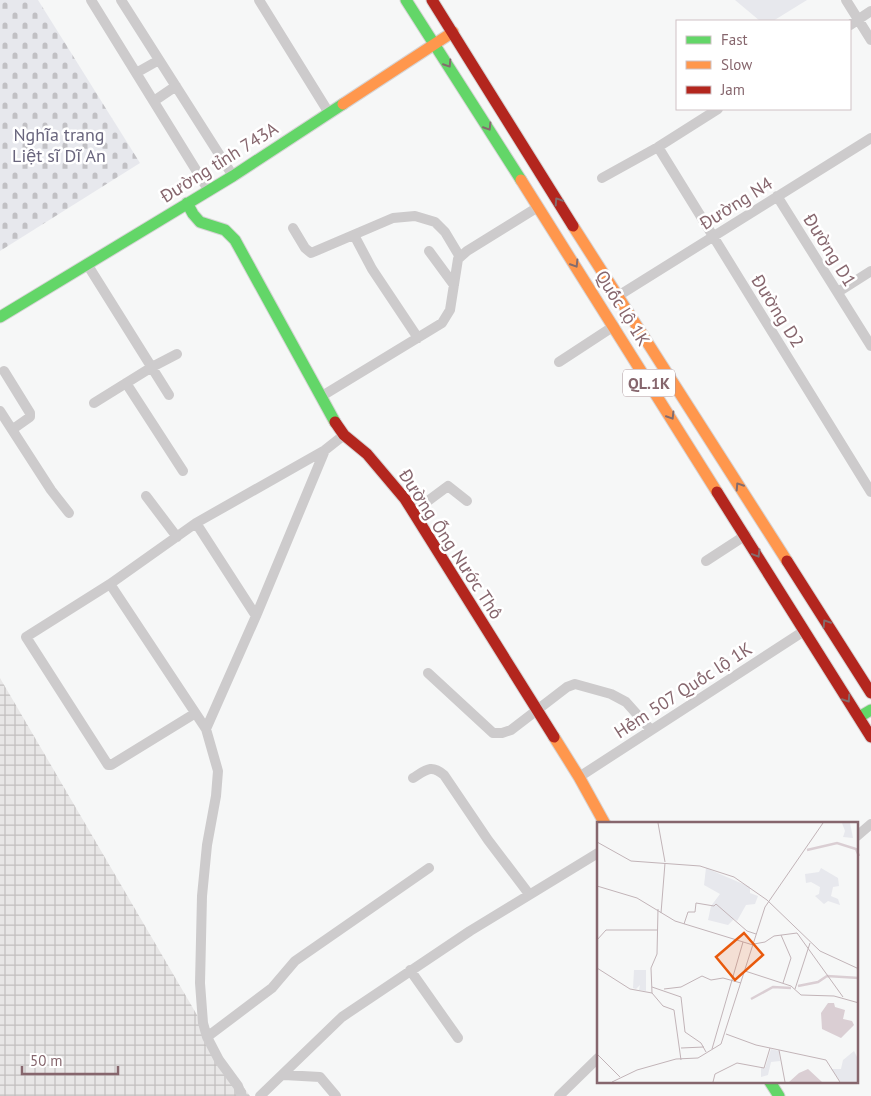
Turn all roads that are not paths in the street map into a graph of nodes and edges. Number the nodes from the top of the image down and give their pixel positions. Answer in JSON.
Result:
{"nodes":[{"id":1,"x":91,"y":0,"type":"edge"},
{"id":2,"x":121,"y":0,"type":"edge"},
{"id":3,"x":259,"y":0,"type":"edge"},
{"id":4,"x":406,"y":0,"type":"edge"},
{"id":5,"x":419,"y":0,"type":"edge"},
{"id":6,"x":432,"y":0,"type":"edge"},
{"id":7,"x":846,"y":0,"type":"edge"},
{"id":8,"x":413,"y":11,"type":"junction"},
{"id":9,"x":871,"y":11,"type":"edge"},
{"id":10,"x":854,"y":22,"type":"edge"},
{"id":11,"x":453,"y":32,"type":"junction"},
{"id":12,"x":871,"y":40,"type":"edge"},
{"id":13,"x":435,"y":43,"type":"junction"},
{"id":14,"x":159,"y":60,"type":"junction"},
{"id":15,"x":136,"y":73,"type":"junction"},
{"id":16,"x":176,"y":86,"type":"junction"},
{"id":17,"x":154,"y":101,"type":"junction"},
{"id":18,"x":716,"y":110,"type":"edge"},
{"id":19,"x":329,"y":113,"type":"junction"},
{"id":20,"x":871,"y":138,"type":"edge"},
{"id":21,"x":658,"y":147,"type":"junction"},
{"id":22,"x":233,"y":176,"type":"junction"},
{"id":23,"x":602,"y":178,"type":"dead end"},
{"id":24,"x":208,"y":191,"type":"junction"},
{"id":25,"x":777,"y":196,"type":"junction"},
{"id":26,"x":187,"y":203,"type":"junction"},
{"id":27,"x":538,"y":207,"type":"junction"},
{"id":28,"x":294,"y":228,"type":"dead end"},
{"id":29,"x":354,"y":235,"type":"junction"},
{"id":30,"x":713,"y":237,"type":"junction"},
{"id":31,"x":429,"y":251,"type":"dead end"},
{"id":32,"x":460,"y":257,"type":"junction"},
{"id":33,"x":88,"y":264,"type":"junction"},
{"id":34,"x":871,"y":271,"type":"edge"},
{"id":35,"x":454,"y":285,"type":"junction"},
{"id":36,"x":838,"y":292,"type":"junction"},
{"id":37,"x":618,"y":296,"type":"junction"},
{"id":38,"x":0,"y":317,"type":"edge"},
{"id":39,"x":614,"y":326,"type":"junction"},
{"id":40,"x":418,"y":338,"type":"junction"},
{"id":41,"x":871,"y":346,"type":"edge"},
{"id":42,"x":177,"y":354,"type":"dead end"},
{"id":43,"x":560,"y":362,"type":"dead end"},
{"id":44,"x":152,"y":366,"type":"junction"},
{"id":45,"x":4,"y":371,"type":"dead end"},
{"id":46,"x":126,"y":383,"type":"junction"},
{"id":47,"x":169,"y":396,"type":"dead end"},
{"id":48,"x":322,"y":396,"type":"junction"},
{"id":49,"x":94,"y":403,"type":"dead end"},
{"id":50,"x":0,"y":411,"type":"edge"},
{"id":51,"x":13,"y":430,"type":"junction"},
{"id":52,"x":344,"y":435,"type":"junction"},
{"id":53,"x":325,"y":450,"type":"junction"},
{"id":54,"x":183,"y":471,"type":"dead end"},
{"id":55,"x":871,"y":492,"type":"edge"},
{"id":56,"x":146,"y":496,"type":"dead end"},
{"id":57,"x":467,"y":501,"type":"dead end"},
{"id":58,"x":413,"y":512,"type":"junction"},
{"id":59,"x":69,"y":514,"type":"dead end"},
{"id":60,"x":196,"y":523,"type":"junction"},
{"id":61,"x":746,"y":535,"type":"junction"},
{"id":62,"x":177,"y":537,"type":"junction"},
{"id":63,"x":706,"y":561,"type":"dead end"},
{"id":64,"x":110,"y":584,"type":"junction"},
{"id":65,"x":256,"y":616,"type":"junction"},
{"id":66,"x":804,"y":631,"type":"junction"},
{"id":67,"x":428,"y":673,"type":"dead end"},
{"id":68,"x":871,"y":693,"type":"edge"},
{"id":69,"x":536,"y":709,"type":"junction"},
{"id":70,"x":871,"y":710,"type":"edge"},
{"id":71,"x":194,"y":714,"type":"junction"},
{"id":72,"x":859,"y":716,"type":"junction"},
{"id":73,"x":206,"y":729,"type":"junction"},
{"id":74,"x":651,"y":730,"type":"junction"},
{"id":75,"x":871,"y":737,"type":"edge"},
{"id":76,"x":579,"y":777,"type":"junction"},
{"id":77,"x":413,"y":778,"type":"dead end"},
{"id":78,"x":604,"y":822,"type":"edge"},
{"id":79,"x":871,"y":824,"type":"edge"},
{"id":80,"x":858,"y":835,"type":"edge"},
{"id":81,"x":597,"y":854,"type":"edge"},
{"id":82,"x":429,"y":868,"type":"dead end"},
{"id":83,"x":529,"y":894,"type":"junction"},
{"id":84,"x":410,"y":970,"type":"junction"},
{"id":85,"x":207,"y":1037,"type":"junction"},
{"id":86,"x":458,"y":1038,"type":"dead end"},
{"id":87,"x":597,"y":1059,"type":"edge"},
{"id":88,"x":284,"y":1075,"type":"junction"},
{"id":89,"x":771,"y":1084,"type":"edge"},
{"id":90,"x":242,"y":1096,"type":"edge"},
{"id":91,"x":260,"y":1096,"type":"edge"},
{"id":92,"x":336,"y":1096,"type":"edge"},
{"id":93,"x":559,"y":1096,"type":"edge"},
{"id":94,"x":779,"y":1096,"type":"edge"}],
"edges":[{"from":1,"to":15,"type":"street"},
{"from":2,"to":14,"type":"street"},
{"from":3,"to":19,"type":"street"},
{"from":4,"to":8,"type":"main road","name":"Quốc lộ 1K","number":"QL.1K"},
{"from":5,"to":8,"type":"main road"},
{"from":6,"to":11,"type":"main road","name":"Quốc lộ 1K","number":"QL.1K"},
{"from":7,"to":10,"type":"street"},
{"from":8,"to":13,"type":"main road","name":"Quốc lộ 1K","number":"QL.1K"},
{"from":9,"to":10,"type":"street"},
{"from":10,"to":12,"type":"street"},
{"from":11,"to":13,"type":"main road","name":"Đường tỉnh 743A"},
{"from":37,"to":11,"type":"main road","name":"Quốc lộ 1K","number":"QL.1K","one_way":true},
{"from":13,"to":19,"type":"main road","name":"Đường tỉnh 743A"},
{"from":13,"to":27,"type":"main road","name":"Quốc lộ 1K","number":"QL.1K","one_way":true},
{"from":14,"to":15,"type":"street"},
{"from":14,"to":16,"type":"street"},
{"from":15,"to":17,"type":"street"},
{"from":16,"to":17,"type":"street"},
{"from":16,"to":22,"type":"street"},
{"from":17,"to":24,"type":"street"},
{"from":18,"to":21,"type":"street"},
{"from":19,"to":22,"type":"main road","name":"Đường tỉnh 743A"},
{"from":20,"to":25,"type":"street","name":"Đường N4"},
{"from":21,"to":23,"type":"street"},
{"from":21,"to":30,"type":"street","name":"Đường D2"},
{"from":22,"to":24,"type":"main road","name":"Đường tỉnh 743A"},
{"from":24,"to":26,"type":"main road","name":"Đường tỉnh 743A"},
{"from":25,"to":30,"type":"street","name":"Đường N4"},
{"from":25,"to":36,"type":"street","name":"Đường D1"},
{"from":26,"to":33,"type":"main road","name":"Đường tỉnh 743A"},
{"from":26,"to":48,"type":"main road","name":"Đường Ống Nước Thô"},
{"from":27,"to":32,"type":"street"},
{"from":27,"to":39,"type":"main road","name":"Quốc lộ 1K","number":"QL.1K","one_way":true},
{"from":28,"to":29,"type":"street"},
{"from":29,"to":32,"type":"street"},
{"from":29,"to":40,"type":"street"},
{"from":30,"to":37,"type":"street","name":"Đường N4"},
{"from":30,"to":55,"type":"street","name":"Đường D2"},
{"from":31,"to":35,"type":"street"},
{"from":32,"to":35,"type":"street"},
{"from":33,"to":38,"type":"main road","name":"Đường tỉnh 743A"},
{"from":33,"to":44,"type":"street"},
{"from":34,"to":36,"type":"street"},
{"from":35,"to":40,"type":"street"},
{"from":36,"to":41,"type":"street","name":"Đường D1"},
{"from":68,"to":37,"type":"main road","name":"Quốc lộ 1K","number":"QL.1K","one_way":true},
{"from":39,"to":43,"type":"street"},
{"from":39,"to":61,"type":"main road","name":"Quốc lộ 1K","number":"QL.1K","one_way":true},
{"from":40,"to":48,"type":"street"},
{"from":42,"to":44,"type":"street"},
{"from":44,"to":46,"type":"street"},
{"from":44,"to":47,"type":"street"},
{"from":45,"to":51,"type":"street"},
{"from":46,"to":49,"type":"street"},
{"from":46,"to":54,"type":"street"},
{"from":48,"to":52,"type":"main road","name":"Đường Ống Nước Thô"},
{"from":50,"to":51,"type":"street"},
{"from":51,"to":59,"type":"street"},
{"from":52,"to":53,"type":"street"},
{"from":52,"to":58,"type":"main road","name":"Đường Ống Nước Thô"},
{"from":53,"to":60,"type":"street"},
{"from":53,"to":65,"type":"street"},
{"from":56,"to":62,"type":"street"},
{"from":57,"to":58,"type":"street"},
{"from":58,"to":69,"type":"main road","name":"Đường Ống Nước Thô"},
{"from":60,"to":62,"type":"street"},
{"from":60,"to":65,"type":"street"},
{"from":61,"to":63,"type":"street"},
{"from":61,"to":66,"type":"main road","name":"Quốc lộ 1K","number":"QL.1K","one_way":true},
{"from":62,"to":64,"type":"street"},
{"from":64,"to":71,"type":"street"},
{"from":64,"to":71,"type":"street"},
{"from":65,"to":73,"type":"street"},
{"from":66,"to":72,"type":"main road","name":"Quốc lộ 1K","number":"QL.1K","one_way":true},
{"from":66,"to":74,"type":"street","name":"Hẻm 507 Quốc lộ 1K"},
{"from":67,"to":69,"type":"street"},
{"from":69,"to":74,"type":"street"},
{"from":69,"to":76,"type":"main road","name":"Đường Ống Nước Thô"},
{"from":70,"to":72,"type":"main road"},
{"from":71,"to":73,"type":"street"},
{"from":72,"to":75,"type":"main road","name":"Quốc lộ 1K","number":"QL.1K"},
{"from":73,"to":85,"type":"street"},
{"from":74,"to":76,"type":"street","name":"Hẻm 507 Quốc lộ 1K"},
{"from":76,"to":78,"type":"main road","name":"Đường Ống Nước Thô"},
{"from":77,"to":83,"type":"street"},
{"from":79,"to":80,"type":"street"},
{"from":81,"to":83,"type":"street"},
{"from":82,"to":85,"type":"street"},
{"from":83,"to":84,"type":"street"},
{"from":84,"to":86,"type":"street"},
{"from":84,"to":88,"type":"street"},
{"from":85,"to":90,"type":"street"},
{"from":87,"to":93,"type":"street"},
{"from":88,"to":91,"type":"street"},
{"from":88,"to":92,"type":"street"},
{"from":89,"to":94,"type":"main road"}]}
